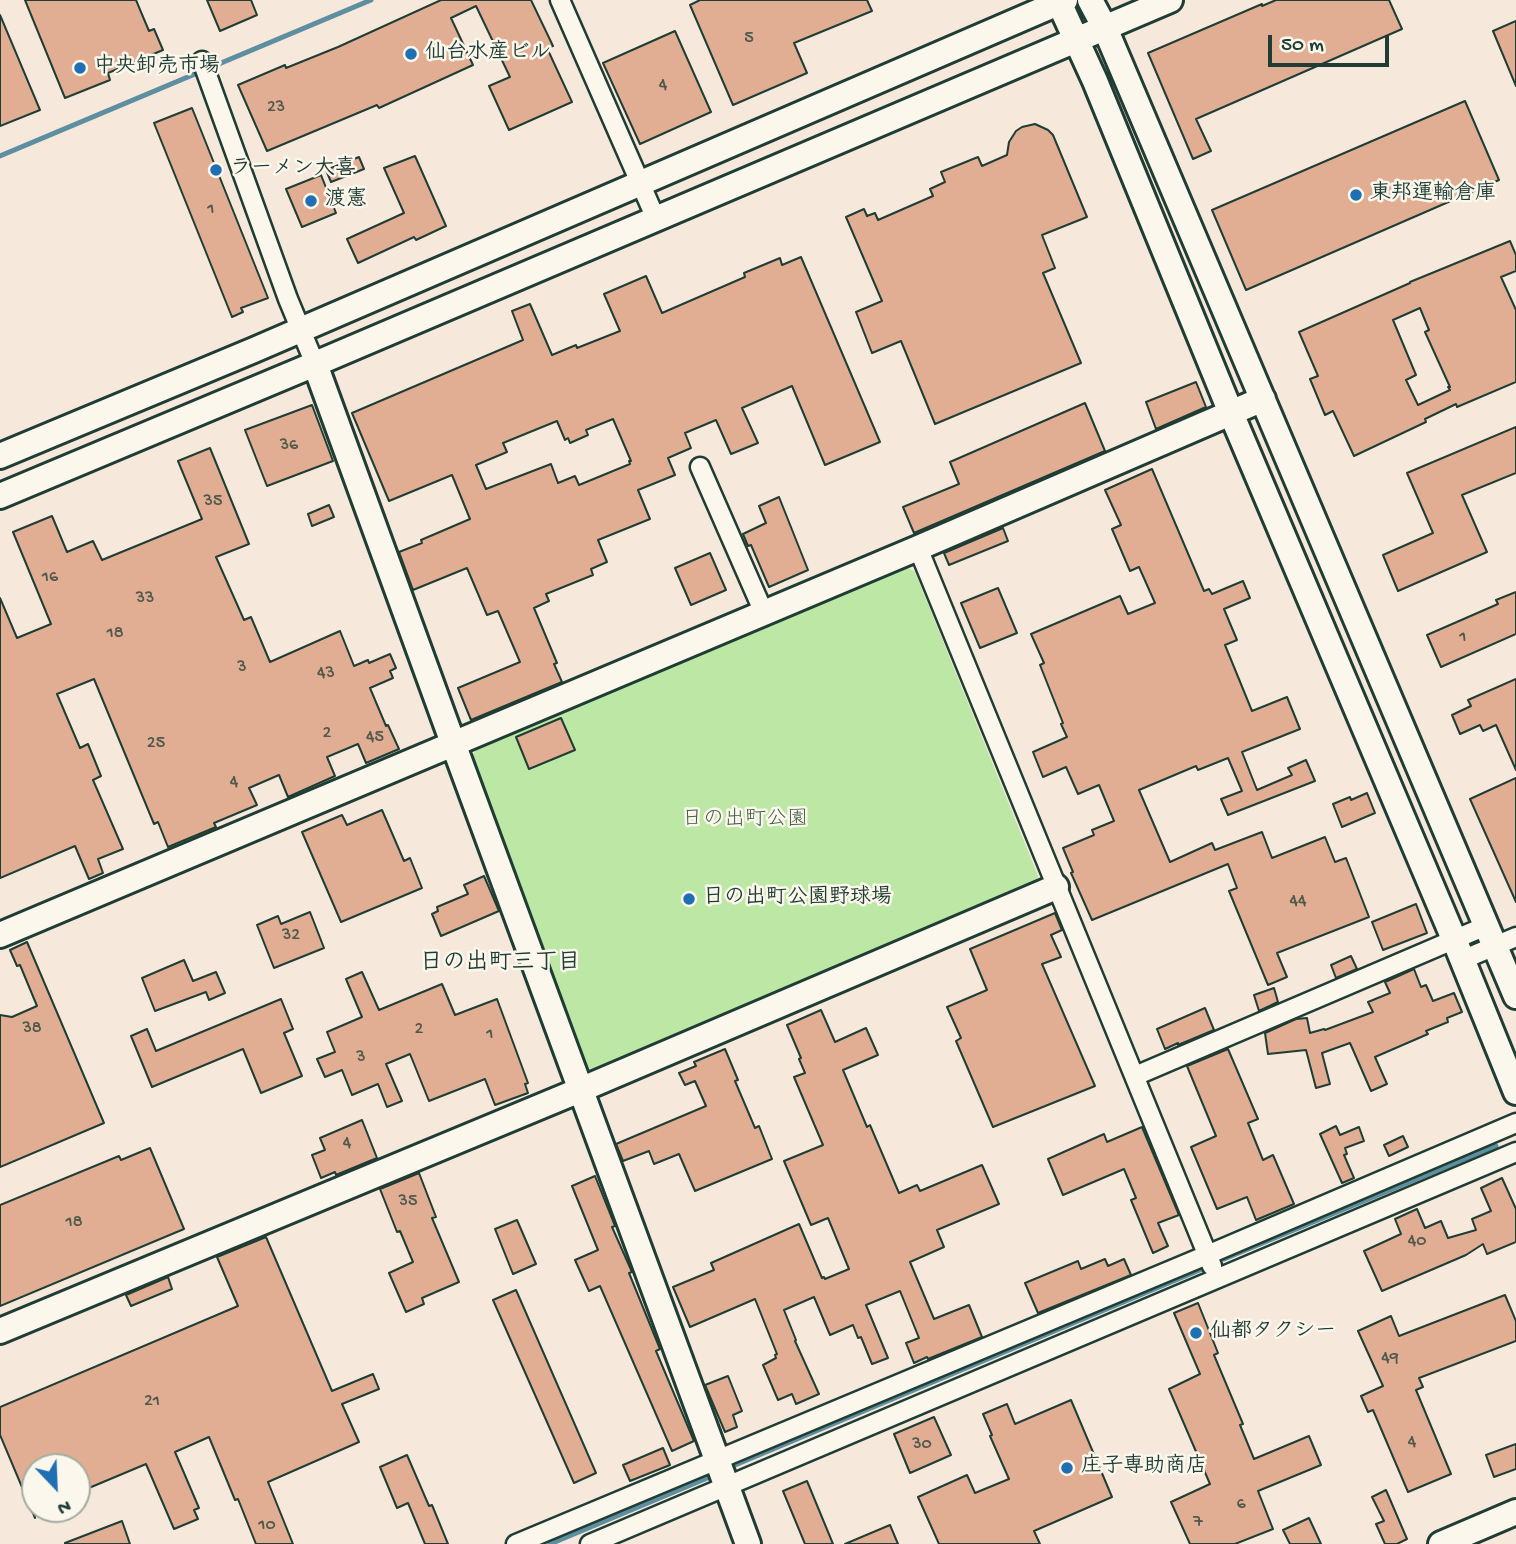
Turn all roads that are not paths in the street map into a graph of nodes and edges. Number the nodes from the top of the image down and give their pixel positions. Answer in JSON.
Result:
{"nodes":[{"id":1,"x":560,"y":0,"type":"edge"},
{"id":2,"x":1090,"y":0,"type":"edge"},
{"id":3,"x":1170,"y":0,"type":"edge"},
{"id":4,"x":1061,"y":1,"type":"edge"},
{"id":5,"x":1105,"y":29,"type":"junction"},
{"id":6,"x":1076,"y":41,"type":"junction"},
{"id":7,"x":205,"y":69,"type":"dead end"},
{"id":8,"x":641,"y":184,"type":"junction"},
{"id":9,"x":656,"y":219,"type":"junction"},
{"id":10,"x":301,"y":330,"type":"junction"},
{"id":11,"x":315,"y":364,"type":"junction"},
{"id":12,"x":1263,"y":399,"type":"junction"},
{"id":13,"x":1231,"y":413,"type":"junction"},
{"id":14,"x":0,"y":456,"type":"edge"},
{"id":15,"x":700,"y":467,"type":"dead end"},
{"id":16,"x":0,"y":496,"type":"edge"},
{"id":17,"x":918,"y":548,"type":"junction"},
{"id":18,"x":764,"y":612,"type":"junction"},
{"id":19,"x":453,"y":743,"type":"junction"},
{"id":20,"x":1056,"y":887,"type":"junction"},
{"id":21,"x":0,"y":935,"type":"edge"},
{"id":22,"x":1499,"y":936,"type":"edge"},
{"id":23,"x":1458,"y":949,"type":"junction"},
{"id":24,"x":1516,"y":996,"type":"edge"},
{"id":25,"x":1135,"y":1076,"type":"junction"},
{"id":26,"x":580,"y":1090,"type":"junction"},
{"id":27,"x":1516,"y":1092,"type":"edge"},
{"id":28,"x":1516,"y":1123,"type":"edge"},
{"id":29,"x":1516,"y":1152,"type":"edge"},
{"id":30,"x":1207,"y":1255,"type":"junction"},
{"id":31,"x":1217,"y":1279,"type":"junction"},
{"id":32,"x":0,"y":1331,"type":"edge"},
{"id":33,"x":717,"y":1459,"type":"junction"},
{"id":34,"x":727,"y":1486,"type":"junction"},
{"id":35,"x":1516,"y":1512,"type":"edge"},
{"id":36,"x":516,"y":1544,"type":"edge"},
{"id":37,"x":590,"y":1544,"type":"edge"},
{"id":38,"x":748,"y":1544,"type":"edge"},
{"id":39,"x":1441,"y":1544,"type":"edge"}],
"edges":[{"from":1,"to":8,"type":"street"},
{"from":2,"to":5,"type":"street"},
{"from":3,"to":5,"type":"street"},
{"from":4,"to":6,"type":"street"},
{"from":4,"to":8,"type":"street"},
{"from":5,"to":6,"type":"street"},
{"from":5,"to":12,"type":"street"},
{"from":6,"to":9,"type":"street"},
{"from":6,"to":13,"type":"street"},
{"from":7,"to":10,"type":"street"},
{"from":8,"to":9,"type":"street"},
{"from":8,"to":10,"type":"street"},
{"from":9,"to":11,"type":"street"},
{"from":10,"to":11,"type":"street"},
{"from":10,"to":14,"type":"street"},
{"from":11,"to":16,"type":"street"},
{"from":11,"to":19,"type":"street"},
{"from":12,"to":13,"type":"street"},
{"from":12,"to":22,"type":"street"},
{"from":13,"to":17,"type":"street"},
{"from":13,"to":23,"type":"street"},
{"from":15,"to":18,"type":"street"},
{"from":17,"to":18,"type":"street"},
{"from":17,"to":20,"type":"street"},
{"from":18,"to":19,"type":"street"},
{"from":19,"to":21,"type":"street"},
{"from":19,"to":26,"type":"street"},
{"from":20,"to":25,"type":"street"},
{"from":20,"to":26,"type":"street"},
{"from":22,"to":23,"type":"street"},
{"from":22,"to":24,"type":"street"},
{"from":23,"to":25,"type":"street"},
{"from":23,"to":27,"type":"street"},
{"from":25,"to":30,"type":"street"},
{"from":26,"to":32,"type":"street"},
{"from":26,"to":33,"type":"street"},
{"from":28,"to":30,"type":"street"},
{"from":29,"to":31,"type":"street"},
{"from":30,"to":31,"type":"street"},
{"from":30,"to":33,"type":"street"},
{"from":31,"to":34,"type":"street"},
{"from":33,"to":34,"type":"street"},
{"from":33,"to":36,"type":"street"},
{"from":34,"to":37,"type":"street"},
{"from":34,"to":38,"type":"street"},
{"from":35,"to":39,"type":"street"}]}
